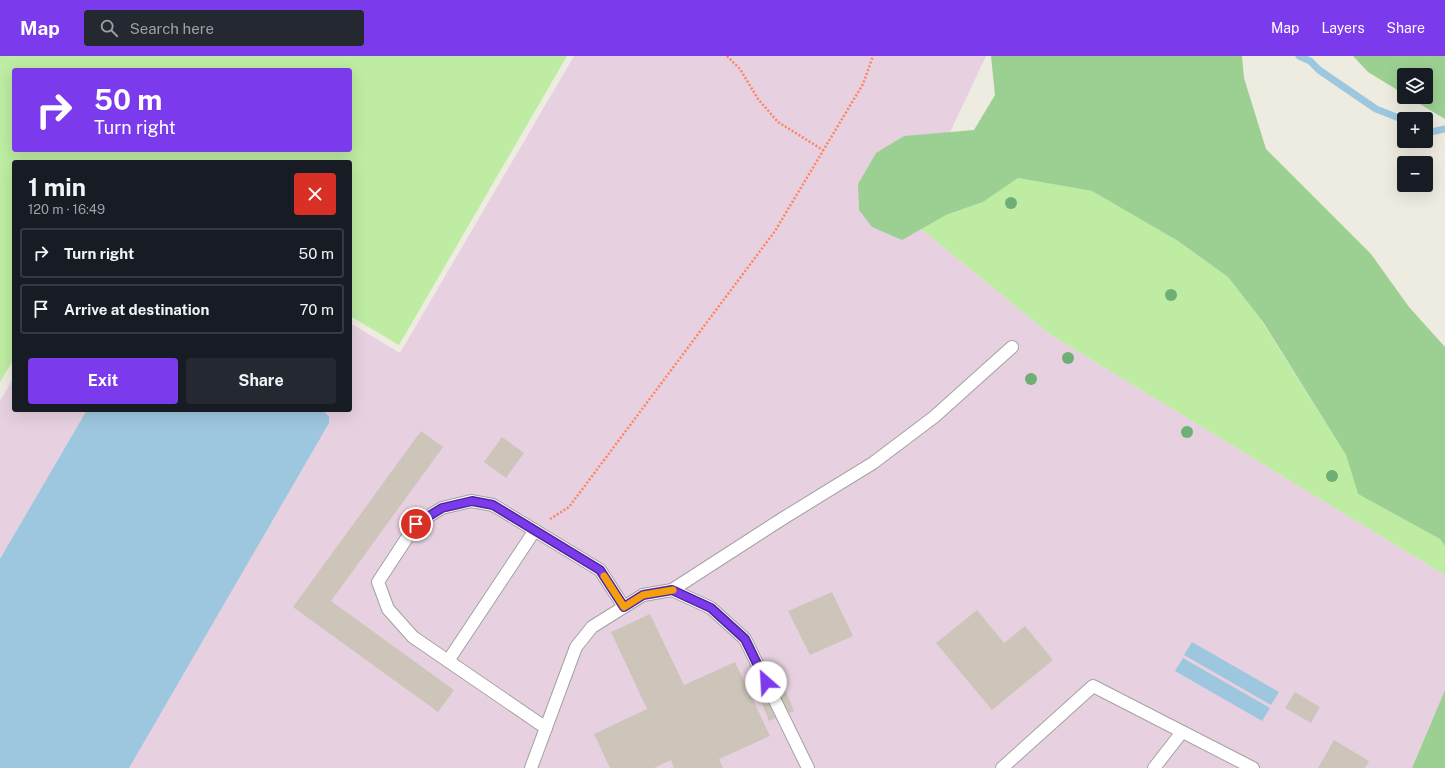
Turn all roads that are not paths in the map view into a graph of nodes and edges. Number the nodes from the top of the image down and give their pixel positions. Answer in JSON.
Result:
{"nodes":[{"id":1,"x":1012,"y":347,"type":"dead end"},
{"id":2,"x":535,"y":530,"type":"junction"},
{"id":3,"x":672,"y":590,"type":"junction"},
{"id":4,"x":624,"y":607,"type":"junction"},
{"id":5,"x":448,"y":661,"type":"junction"},
{"id":6,"x":546,"y":728,"type":"junction"},
{"id":7,"x":1182,"y":732,"type":"junction"},
{"id":8,"x":531,"y":768,"type":"edge"},
{"id":9,"x":808,"y":768,"type":"edge"},
{"id":10,"x":1002,"y":768,"type":"edge"},
{"id":11,"x":1154,"y":768,"type":"edge"},
{"id":12,"x":1253,"y":768,"type":"edge"}],
"edges":[{"from":1,"to":3,"type":"lane"},
{"from":2,"to":4,"type":"lane"},
{"from":2,"to":5,"type":"lane"},
{"from":2,"to":5,"type":"lane"},
{"from":3,"to":4,"type":"lane"},
{"from":3,"to":9,"type":"lane"},
{"from":4,"to":6,"type":"lane"},
{"from":5,"to":6,"type":"lane"},
{"from":6,"to":8,"type":"lane"},
{"from":7,"to":10,"type":"lane"},
{"from":7,"to":11,"type":"lane"},
{"from":7,"to":12,"type":"lane"}]}
